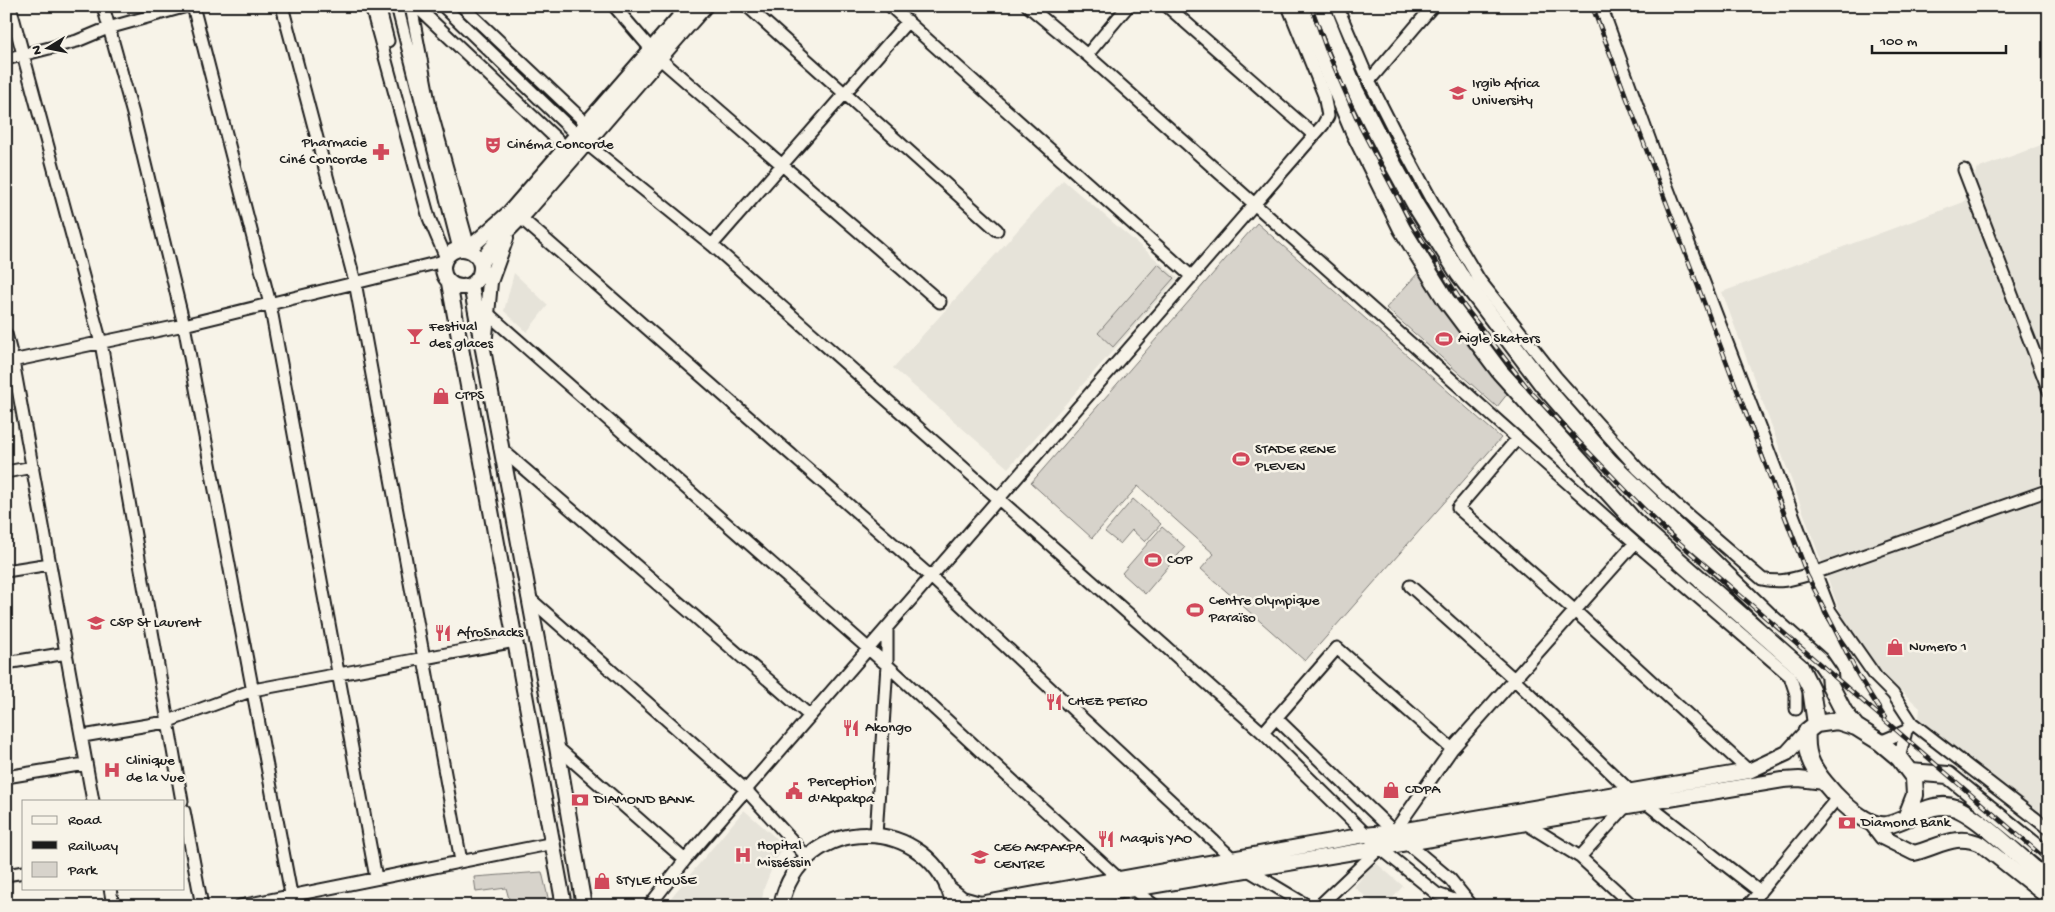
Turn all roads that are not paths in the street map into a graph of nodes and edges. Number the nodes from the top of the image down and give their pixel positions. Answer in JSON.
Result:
{"nodes":[{"id":1,"x":10,"y":6,"type":"edge"},
{"id":2,"x":103,"y":6,"type":"edge"},
{"id":3,"x":187,"y":6,"type":"edge"},
{"id":4,"x":193,"y":6,"type":"edge"},
{"id":5,"x":282,"y":6,"type":"edge"},
{"id":6,"x":371,"y":6,"type":"edge"},
{"id":7,"x":379,"y":6,"type":"edge"},
{"id":8,"x":397,"y":6,"type":"edge"},
{"id":9,"x":411,"y":6,"type":"edge"},
{"id":10,"x":416,"y":6,"type":"edge"},
{"id":11,"x":443,"y":6,"type":"edge"},
{"id":12,"x":462,"y":6,"type":"edge"},
{"id":13,"x":614,"y":6,"type":"edge"},
{"id":14,"x":690,"y":6,"type":"edge"},
{"id":15,"x":705,"y":6,"type":"edge"},
{"id":16,"x":747,"y":6,"type":"edge"},
{"id":17,"x":890,"y":6,"type":"edge"},
{"id":18,"x":1028,"y":6,"type":"edge"},
{"id":19,"x":1128,"y":6,"type":"edge"},
{"id":20,"x":1168,"y":6,"type":"edge"},
{"id":21,"x":1288,"y":6,"type":"edge"},
{"id":22,"x":1300,"y":6,"type":"edge"},
{"id":23,"x":1321,"y":6,"type":"edge"},
{"id":24,"x":1337,"y":6,"type":"edge"},
{"id":25,"x":1433,"y":6,"type":"edge"},
{"id":26,"x":1601,"y":6,"type":"edge"},
{"id":27,"x":908,"y":21,"type":"junction"},
{"id":28,"x":108,"y":28,"type":"junction"},
{"id":29,"x":655,"y":54,"type":"junction"},
{"id":30,"x":24,"y":55,"type":"junction"},
{"id":31,"x":1087,"y":55,"type":"junction"},
{"id":32,"x":6,"y":59,"type":"edge"},
{"id":33,"x":1369,"y":81,"type":"junction"},
{"id":34,"x":844,"y":93,"type":"junction"},
{"id":35,"x":586,"y":123,"type":"junction"},
{"id":36,"x":576,"y":134,"type":"junction"},
{"id":37,"x":1314,"y":135,"type":"junction"},
{"id":38,"x":586,"y":144,"type":"junction"},
{"id":39,"x":565,"y":147,"type":"junction"},
{"id":40,"x":782,"y":164,"type":"junction"},
{"id":41,"x":1964,"y":170,"type":"dead end"},
{"id":42,"x":1253,"y":205,"type":"junction"},
{"id":43,"x":521,"y":218,"type":"junction"},
{"id":44,"x":510,"y":230,"type":"junction"},
{"id":45,"x":997,"y":230,"type":"dead end"},
{"id":46,"x":712,"y":245,"type":"junction"},
{"id":47,"x":455,"y":253,"type":"junction"},
{"id":48,"x":481,"y":265,"type":"junction"},
{"id":49,"x":1192,"y":277,"type":"junction"},
{"id":50,"x":355,"y":282,"type":"junction"},
{"id":51,"x":449,"y":283,"type":"junction"},
{"id":52,"x":471,"y":285,"type":"junction"},
{"id":53,"x":940,"y":302,"type":"dead end"},
{"id":54,"x":270,"y":304,"type":"junction"},
{"id":55,"x":486,"y":312,"type":"junction"},
{"id":56,"x":184,"y":325,"type":"junction"},
{"id":57,"x":6,"y":334,"type":"edge"},
{"id":58,"x":102,"y":343,"type":"junction"},
{"id":59,"x":10,"y":361,"type":"edge"},
{"id":60,"x":486,"y":374,"type":"junction"},
{"id":61,"x":2049,"y":391,"type":"edge"},
{"id":62,"x":1517,"y":439,"type":"junction"},
{"id":63,"x":500,"y":448,"type":"junction"},
{"id":64,"x":33,"y":467,"type":"junction"},
{"id":65,"x":6,"y":472,"type":"edge"},
{"id":66,"x":2049,"y":490,"type":"edge"},
{"id":67,"x":998,"y":499,"type":"junction"},
{"id":68,"x":1635,"y":543,"type":"junction"},
{"id":69,"x":50,"y":564,"type":"junction"},
{"id":70,"x":6,"y":571,"type":"edge"},
{"id":71,"x":1814,"y":573,"type":"junction"},
{"id":72,"x":931,"y":576,"type":"junction"},
{"id":73,"x":1410,"y":586,"type":"dead end"},
{"id":74,"x":528,"y":597,"type":"junction"},
{"id":75,"x":1575,"y":611,"type":"junction"},
{"id":76,"x":887,"y":628,"type":"junction"},
{"id":77,"x":516,"y":641,"type":"junction"},
{"id":78,"x":868,"y":649,"type":"junction"},
{"id":79,"x":67,"y":653,"type":"junction"},
{"id":80,"x":424,"y":658,"type":"junction"},
{"id":81,"x":6,"y":663,"type":"edge"},
{"id":82,"x":887,"y":665,"type":"junction"},
{"id":83,"x":338,"y":674,"type":"junction"},
{"id":84,"x":1514,"y":679,"type":"junction"},
{"id":85,"x":253,"y":690,"type":"junction"},
{"id":86,"x":1796,"y":709,"type":"dead end"},
{"id":87,"x":810,"y":716,"type":"junction"},
{"id":88,"x":1276,"y":718,"type":"junction"},
{"id":89,"x":166,"y":722,"type":"junction"},
{"id":90,"x":1812,"y":727,"type":"junction"},
{"id":91,"x":1856,"y":727,"type":"junction"},
{"id":92,"x":1909,"y":727,"type":"junction"},
{"id":93,"x":1263,"y":733,"type":"junction"},
{"id":94,"x":83,"y":736,"type":"junction"},
{"id":95,"x":1880,"y":742,"type":"junction"},
{"id":96,"x":557,"y":747,"type":"junction"},
{"id":97,"x":1452,"y":749,"type":"junction"},
{"id":98,"x":1899,"y":758,"type":"junction"},
{"id":99,"x":85,"y":764,"type":"junction"},
{"id":100,"x":1749,"y":772,"type":"junction"},
{"id":101,"x":1910,"y":772,"type":"junction"},
{"id":102,"x":6,"y":777,"type":"edge"},
{"id":103,"x":1824,"y":782,"type":"junction"},
{"id":104,"x":746,"y":790,"type":"junction"},
{"id":105,"x":1630,"y":791,"type":"junction"},
{"id":106,"x":1838,"y":797,"type":"junction"},
{"id":107,"x":93,"y":800,"type":"edge"},
{"id":108,"x":182,"y":800,"type":"edge"},
{"id":109,"x":1646,"y":803,"type":"junction"},
{"id":110,"x":1626,"y":806,"type":"junction"},
{"id":111,"x":185,"y":816,"type":"edge"},
{"id":112,"x":1906,"y":818,"type":"junction"},
{"id":113,"x":1525,"y":823,"type":"junction"},
{"id":114,"x":1872,"y":824,"type":"junction"},
{"id":115,"x":2049,"y":830,"type":"edge"},
{"id":116,"x":1394,"y":832,"type":"junction"},
{"id":117,"x":876,"y":835,"type":"junction"},
{"id":118,"x":1365,"y":835,"type":"junction"},
{"id":119,"x":554,"y":843,"type":"junction"},
{"id":120,"x":1406,"y":843,"type":"junction"},
{"id":121,"x":1380,"y":848,"type":"junction"},
{"id":122,"x":1914,"y":853,"type":"junction"},
{"id":123,"x":1580,"y":857,"type":"junction"},
{"id":124,"x":2049,"y":857,"type":"edge"},
{"id":125,"x":808,"y":858,"type":"junction"},
{"id":126,"x":685,"y":860,"type":"junction"},
{"id":127,"x":1233,"y":860,"type":"junction"},
{"id":128,"x":461,"y":862,"type":"junction"},
{"id":129,"x":1248,"y":870,"type":"junction"},
{"id":130,"x":22,"y":872,"type":"edge"},
{"id":131,"x":6,"y":875,"type":"edge"},
{"id":132,"x":376,"y":878,"type":"junction"},
{"id":133,"x":1118,"y":878,"type":"junction"},
{"id":134,"x":2049,"y":882,"type":"edge"},
{"id":135,"x":948,"y":887,"type":"junction"},
{"id":136,"x":110,"y":890,"type":"edge"},
{"id":137,"x":1134,"y":890,"type":"junction"},
{"id":138,"x":1760,"y":892,"type":"junction"},
{"id":139,"x":291,"y":894,"type":"junction"},
{"id":140,"x":2049,"y":898,"type":"edge"},
{"id":141,"x":113,"y":906,"type":"edge"},
{"id":142,"x":202,"y":906,"type":"edge"},
{"id":143,"x":240,"y":906,"type":"edge"},
{"id":144,"x":564,"y":906,"type":"edge"},
{"id":145,"x":584,"y":906,"type":"edge"},
{"id":146,"x":649,"y":906,"type":"edge"},
{"id":147,"x":781,"y":906,"type":"edge"},
{"id":148,"x":954,"y":906,"type":"edge"},
{"id":149,"x":1032,"y":906,"type":"edge"},
{"id":150,"x":1155,"y":906,"type":"edge"},
{"id":151,"x":1308,"y":906,"type":"edge"},
{"id":152,"x":1319,"y":906,"type":"edge"},
{"id":153,"x":1472,"y":906,"type":"edge"},
{"id":154,"x":1633,"y":906,"type":"edge"},
{"id":155,"x":1748,"y":906,"type":"edge"}],
"edges":[{"from":1,"to":30,"type":"street"},
{"from":2,"to":28,"type":"street"},
{"from":3,"to":28,"type":"street"},
{"from":4,"to":54,"type":"street"},
{"from":5,"to":50,"type":"street"},
{"from":6,"to":47,"type":"street"},
{"from":7,"to":47,"type":"street"},
{"from":8,"to":47,"type":"street"},
{"from":9,"to":47,"type":"street"},
{"from":10,"to":39,"type":"street"},
{"from":11,"to":36,"type":"street"},
{"from":12,"to":35,"type":"street"},
{"from":13,"to":29,"type":"street"},
{"from":14,"to":29,"type":"main road"},
{"from":15,"to":29,"type":"main road"},
{"from":16,"to":34,"type":"street"},
{"from":17,"to":27,"type":"street"},
{"from":18,"to":31,"type":"street"},
{"from":19,"to":31,"type":"street"},
{"from":20,"to":37,"type":"street"},
{"from":21,"to":37,"type":"street"},
{"from":22,"to":90,"type":"highway"},
{"from":23,"to":91,"type":"highway"},
{"from":24,"to":33,"type":"street"},
{"from":25,"to":33,"type":"street"},
{"from":26,"to":71,"type":"street"},
{"from":27,"to":34,"type":"street"},
{"from":27,"to":49,"type":"street"},
{"from":28,"to":30,"type":"street"},
{"from":28,"to":56,"type":"street"},
{"from":29,"to":35,"type":"main road"},
{"from":29,"to":38,"type":"main road"},
{"from":29,"to":40,"type":"street"},
{"from":30,"to":32,"type":"street"},
{"from":30,"to":58,"type":"street"},
{"from":31,"to":42,"type":"street"},
{"from":33,"to":71,"type":"street"},
{"from":34,"to":40,"type":"street"},
{"from":34,"to":45,"type":"street"},
{"from":35,"to":36,"type":"main road"},
{"from":36,"to":39,"type":"main road"},
{"from":37,"to":42,"type":"street"},
{"from":38,"to":43,"type":"main road"},
{"from":38,"to":46,"type":"street"},
{"from":39,"to":47,"type":"main road"},
{"from":40,"to":46,"type":"street"},
{"from":40,"to":53,"type":"street"},
{"from":41,"to":61,"type":"street"},
{"from":42,"to":49,"type":"street"},
{"from":42,"to":62,"type":"street"},
{"from":43,"to":44,"type":"main road"},
{"from":43,"to":72,"type":"street"},
{"from":44,"to":48,"type":"main road"},
{"from":44,"to":55,"type":"main road"},
{"from":46,"to":67,"type":"street"},
{"from":47,"to":48,"type":"main road"},
{"from":47,"to":50,"type":"street"},
{"from":47,"to":51,"type":"main road"},
{"from":48,"to":52,"type":"main road"},
{"from":49,"to":67,"type":"street"},
{"from":50,"to":54,"type":"street"},
{"from":50,"to":80,"type":"street"},
{"from":51,"to":52,"type":"main road"},
{"from":51,"to":77,"type":"main road"},
{"from":52,"to":60,"type":"main road"},
{"from":54,"to":56,"type":"street"},
{"from":54,"to":83,"type":"street"},
{"from":55,"to":60,"type":"main road"},
{"from":55,"to":78,"type":"street"},
{"from":56,"to":58,"type":"street"},
{"from":56,"to":85,"type":"street"},
{"from":57,"to":59,"type":"street"},
{"from":58,"to":59,"type":"street"},
{"from":58,"to":89,"type":"street"},
{"from":59,"to":64,"type":"street"},
{"from":60,"to":63,"type":"main road"},
{"from":62,"to":68,"type":"street"},
{"from":62,"to":75,"type":"street"},
{"from":63,"to":74,"type":"main road"},
{"from":63,"to":87,"type":"street"},
{"from":64,"to":65,"type":"street"},
{"from":64,"to":69,"type":"street"},
{"from":66,"to":71,"type":"street"},
{"from":67,"to":72,"type":"street"},
{"from":67,"to":93,"type":"street"},
{"from":68,"to":75,"type":"street"},
{"from":68,"to":86,"type":"street"},
{"from":69,"to":70,"type":"street"},
{"from":69,"to":79,"type":"street"},
{"from":71,"to":92,"type":"street"},
{"from":72,"to":76,"type":"street"},
{"from":72,"to":127,"type":"street"},
{"from":73,"to":84,"type":"street"},
{"from":74,"to":96,"type":"main road"},
{"from":74,"to":104,"type":"street"},
{"from":75,"to":84,"type":"street"},
{"from":75,"to":100,"type":"street"},
{"from":76,"to":78,"type":"street"},
{"from":76,"to":82,"type":"street"},
{"from":77,"to":80,"type":"street"},
{"from":77,"to":119,"type":"main road"},
{"from":78,"to":82,"type":"street"},
{"from":78,"to":87,"type":"street"},
{"from":79,"to":81,"type":"street"},
{"from":79,"to":94,"type":"street"},
{"from":80,"to":83,"type":"street"},
{"from":80,"to":128,"type":"street"},
{"from":82,"to":117,"type":"street"},
{"from":82,"to":133,"type":"street"},
{"from":83,"to":85,"type":"street"},
{"from":83,"to":132,"type":"street"},
{"from":84,"to":97,"type":"street"},
{"from":84,"to":105,"type":"street"},
{"from":85,"to":89,"type":"street"},
{"from":85,"to":139,"type":"street"},
{"from":87,"to":104,"type":"street"},
{"from":88,"to":93,"type":"street"},
{"from":88,"to":97,"type":"street"},
{"from":88,"to":116,"type":"street"},
{"from":89,"to":94,"type":"street"},
{"from":89,"to":108,"type":"street"},
{"from":90,"to":91,"type":"highway"},
{"from":90,"to":100,"type":"main road"},
{"from":90,"to":103,"type":"highway"},
{"from":91,"to":95,"type":"highway"},
{"from":92,"to":95,"type":"street"},
{"from":92,"to":98,"type":"street"},
{"from":92,"to":115,"type":"street"},
{"from":93,"to":118,"type":"street"},
{"from":94,"to":99,"type":"street"},
{"from":95,"to":98,"type":"highway"},
{"from":96,"to":126,"type":"street"},
{"from":96,"to":145,"type":"main road"},
{"from":97,"to":116,"type":"street"},
{"from":98,"to":101,"type":"highway"},
{"from":99,"to":102,"type":"street"},
{"from":99,"to":107,"type":"street"},
{"from":100,"to":105,"type":"main road"},
{"from":101,"to":112,"type":"highway"},
{"from":101,"to":124,"type":"highway"},
{"from":103,"to":106,"type":"highway"},
{"from":103,"to":109,"type":"main road"},
{"from":104,"to":125,"type":"street"},
{"from":104,"to":126,"type":"street"},
{"from":105,"to":116,"type":"main road"},
{"from":106,"to":114,"type":"highway"},
{"from":106,"to":138,"type":"street"},
{"from":109,"to":110,"type":"main road"},
{"from":109,"to":138,"type":"street"},
{"from":110,"to":113,"type":"main road"},
{"from":110,"to":123,"type":"street"},
{"from":111,"to":142,"type":"street"},
{"from":112,"to":114,"type":"highway"},
{"from":112,"to":122,"type":"main road"},
{"from":112,"to":134,"type":"highway"},
{"from":113,"to":120,"type":"main road"},
{"from":113,"to":123,"type":"street"},
{"from":114,"to":122,"type":"main road"},
{"from":116,"to":118,"type":"main road"},
{"from":116,"to":120,"type":"street"},
{"from":117,"to":125,"type":"main road"},
{"from":117,"to":135,"type":"main road"},
{"from":118,"to":121,"type":"street"},
{"from":118,"to":127,"type":"main road"},
{"from":119,"to":128,"type":"street"},
{"from":119,"to":144,"type":"main road"},
{"from":120,"to":121,"type":"main road"},
{"from":120,"to":153,"type":"street"},
{"from":121,"to":129,"type":"main road"},
{"from":121,"to":152,"type":"street"},
{"from":121,"to":153,"type":"street"},
{"from":122,"to":140,"type":"main road"},
{"from":123,"to":154,"type":"street"},
{"from":125,"to":147,"type":"main road"},
{"from":126,"to":146,"type":"street"},
{"from":127,"to":133,"type":"main road"},
{"from":128,"to":132,"type":"street"},
{"from":129,"to":137,"type":"main road"},
{"from":129,"to":151,"type":"street"},
{"from":130,"to":131,"type":"street"},
{"from":132,"to":139,"type":"street"},
{"from":133,"to":135,"type":"main road"},
{"from":135,"to":148,"type":"main road"},
{"from":136,"to":141,"type":"street"},
{"from":137,"to":149,"type":"main road"},
{"from":137,"to":150,"type":"street"},
{"from":138,"to":155,"type":"street"},
{"from":139,"to":143,"type":"street"}]}
